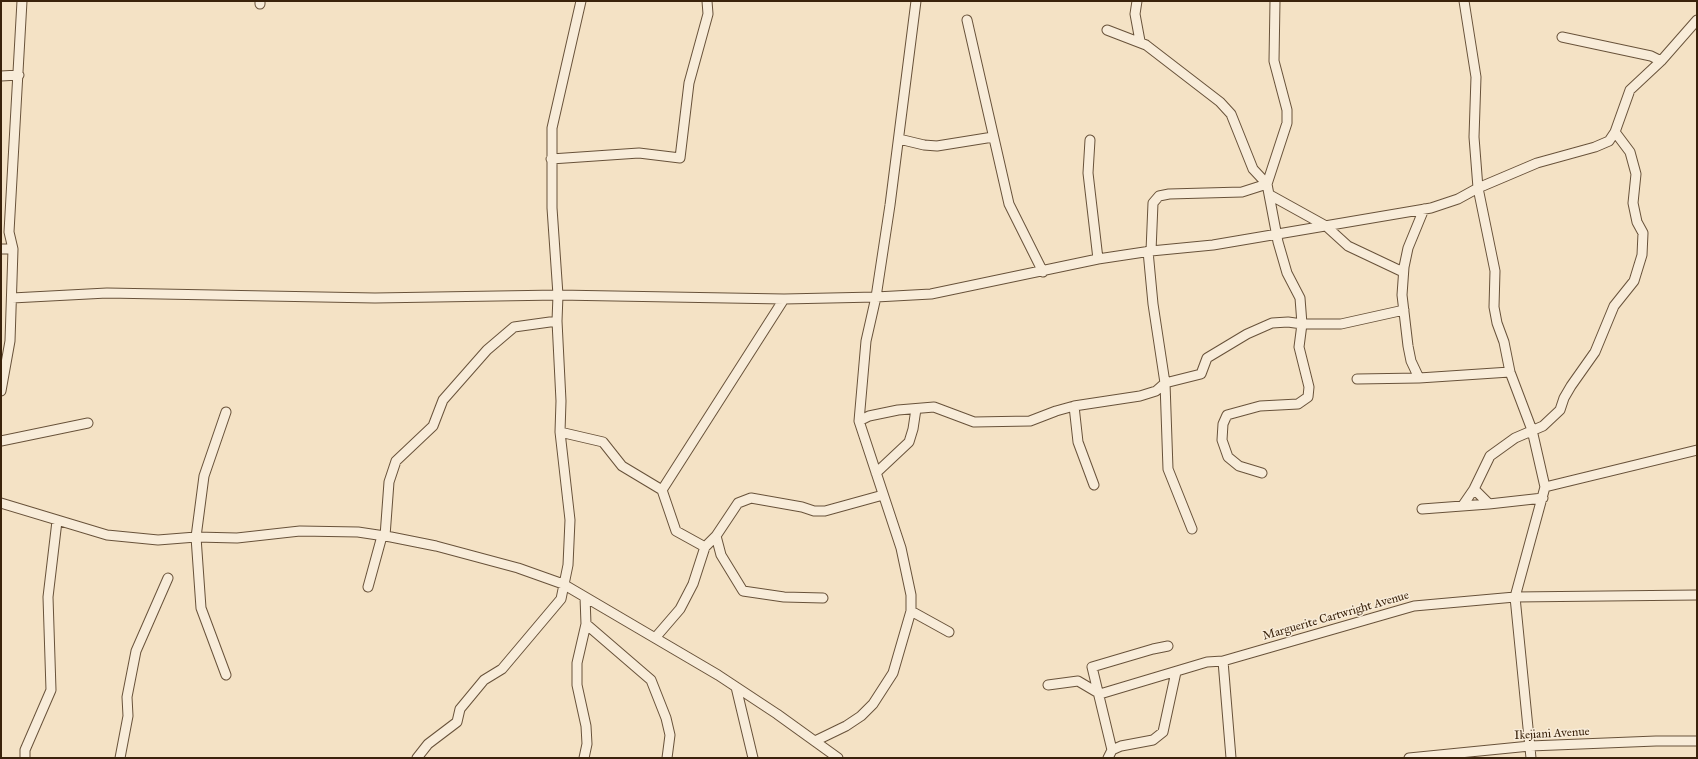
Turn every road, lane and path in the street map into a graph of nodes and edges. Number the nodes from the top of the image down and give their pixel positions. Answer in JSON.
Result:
{"nodes":[{"id":1,"x":22,"y":1,"type":"edge"},
{"id":2,"x":581,"y":1,"type":"edge"},
{"id":3,"x":707,"y":1,"type":"edge"},
{"id":4,"x":916,"y":1,"type":"edge"},
{"id":5,"x":1137,"y":1,"type":"edge"},
{"id":6,"x":1275,"y":1,"type":"edge"},
{"id":7,"x":1464,"y":1,"type":"edge"},
{"id":8,"x":968,"y":20,"type":"dead end"},
{"id":9,"x":1697,"y":20,"type":"edge"},
{"id":10,"x":1107,"y":30,"type":"dead end"},
{"id":11,"x":1562,"y":37,"type":"dead end"},
{"id":12,"x":1140,"y":41,"type":"junction"},
{"id":13,"x":1661,"y":61,"type":"junction"},
{"id":14,"x":19,"y":75,"type":"junction"},
{"id":15,"x":1,"y":76,"type":"edge"},
{"id":16,"x":1615,"y":132,"type":"junction"},
{"id":17,"x":993,"y":137,"type":"junction"},
{"id":18,"x":899,"y":139,"type":"junction"},
{"id":19,"x":1090,"y":140,"type":"dead end"},
{"id":20,"x":551,"y":159,"type":"junction"},
{"id":21,"x":1267,"y":184,"type":"junction"},
{"id":22,"x":1478,"y":188,"type":"junction"},
{"id":23,"x":1270,"y":195,"type":"junction"},
{"id":24,"x":1424,"y":209,"type":"junction"},
{"id":25,"x":1326,"y":226,"type":"junction"},
{"id":26,"x":1277,"y":234,"type":"junction"},
{"id":27,"x":1,"y":249,"type":"edge"},
{"id":28,"x":13,"y":249,"type":"junction"},
{"id":29,"x":1149,"y":251,"type":"junction"},
{"id":30,"x":1098,"y":259,"type":"junction"},
{"id":31,"x":1043,"y":272,"type":"junction"},
{"id":32,"x":1403,"y":272,"type":"junction"},
{"id":33,"x":558,"y":295,"type":"junction"},
{"id":34,"x":876,"y":297,"type":"junction"},
{"id":35,"x":12,"y":298,"type":"junction"},
{"id":36,"x":784,"y":299,"type":"junction"},
{"id":37,"x":1404,"y":310,"type":"junction"},
{"id":38,"x":557,"y":321,"type":"junction"},
{"id":39,"x":1302,"y":324,"type":"junction"},
{"id":40,"x":1510,"y":372,"type":"junction"},
{"id":41,"x":1419,"y":378,"type":"junction"},
{"id":42,"x":1358,"y":379,"type":"dead end"},
{"id":43,"x":1165,"y":383,"type":"junction"},
{"id":44,"x":1,"y":390,"type":"edge"},
{"id":45,"x":1074,"y":406,"type":"junction"},
{"id":46,"x":916,"y":409,"type":"junction"},
{"id":47,"x":226,"y":412,"type":"dead end"},
{"id":48,"x":858,"y":422,"type":"junction"},
{"id":49,"x":88,"y":423,"type":"dead end"},
{"id":50,"x":1532,"y":430,"type":"junction"},
{"id":51,"x":560,"y":432,"type":"junction"},
{"id":52,"x":1,"y":442,"type":"edge"},
{"id":53,"x":1697,"y":450,"type":"edge"},
{"id":54,"x":876,"y":473,"type":"junction"},
{"id":55,"x":1262,"y":473,"type":"dead end"},
{"id":56,"x":1094,"y":485,"type":"dead end"},
{"id":57,"x":1545,"y":487,"type":"junction"},
{"id":58,"x":1474,"y":489,"type":"junction"},
{"id":59,"x":662,"y":490,"type":"junction"},
{"id":60,"x":883,"y":494,"type":"junction"},
{"id":61,"x":1542,"y":498,"type":"junction"},
{"id":62,"x":1,"y":503,"type":"edge"},
{"id":63,"x":1489,"y":504,"type":"junction"},
{"id":64,"x":1463,"y":505,"type":"junction"},
{"id":65,"x":1422,"y":509,"type":"dead end"},
{"id":66,"x":57,"y":521,"type":"junction"},
{"id":67,"x":1192,"y":529,"type":"dead end"},
{"id":68,"x":384,"y":536,"type":"junction"},
{"id":69,"x":716,"y":536,"type":"junction"},
{"id":70,"x":196,"y":537,"type":"junction"},
{"id":71,"x":705,"y":547,"type":"junction"},
{"id":72,"x":168,"y":578,"type":"dead end"},
{"id":73,"x":563,"y":584,"type":"junction"},
{"id":74,"x":368,"y":588,"type":"dead end"},
{"id":75,"x":1697,"y":594,"type":"edge"},
{"id":76,"x":585,"y":597,"type":"junction"},
{"id":77,"x":1514,"y":597,"type":"junction"},
{"id":78,"x":823,"y":598,"type":"dead end"},
{"id":79,"x":911,"y":611,"type":"junction"},
{"id":80,"x":586,"y":624,"type":"junction"},
{"id":81,"x":949,"y":632,"type":"dead end"},
{"id":82,"x":654,"y":638,"type":"junction"},
{"id":83,"x":1168,"y":646,"type":"dead end"},
{"id":84,"x":1224,"y":661,"type":"junction"},
{"id":85,"x":1176,"y":672,"type":"junction"},
{"id":86,"x":226,"y":674,"type":"dead end"},
{"id":87,"x":1048,"y":685,"type":"dead end"},
{"id":88,"x":736,"y":688,"type":"junction"},
{"id":89,"x":1100,"y":694,"type":"junction"},
{"id":90,"x":815,"y":741,"type":"junction"},
{"id":91,"x":1697,"y":742,"type":"edge"},
{"id":92,"x":1530,"y":746,"type":"junction"},
{"id":93,"x":1110,"y":754,"type":"edge"},
{"id":94,"x":25,"y":758,"type":"edge"},
{"id":95,"x":120,"y":758,"type":"edge"},
{"id":96,"x":417,"y":758,"type":"edge"},
{"id":97,"x":584,"y":758,"type":"edge"},
{"id":98,"x":667,"y":758,"type":"edge"},
{"id":99,"x":753,"y":758,"type":"edge"},
{"id":100,"x":838,"y":758,"type":"edge"},
{"id":101,"x":1231,"y":758,"type":"edge"},
{"id":102,"x":1409,"y":758,"type":"edge"},
{"id":103,"x":1531,"y":758,"type":"edge"}],
"edges":[{"from":1,"to":14,"type":"street"},
{"from":2,"to":20,"type":"street"},
{"from":3,"to":20,"type":"street"},
{"from":4,"to":18,"type":"street"},
{"from":5,"to":12,"type":"street"},
{"from":6,"to":21,"type":"street"},
{"from":7,"to":22,"type":"street"},
{"from":8,"to":17,"type":"street"},
{"from":9,"to":13,"type":"street"},
{"from":10,"to":12,"type":"street"},
{"from":11,"to":13,"type":"street"},
{"from":12,"to":21,"type":"street"},
{"from":13,"to":16,"type":"street"},
{"from":14,"to":15,"type":"street"},
{"from":14,"to":28,"type":"street"},
{"from":16,"to":22,"type":"street"},
{"from":16,"to":50,"type":"street"},
{"from":17,"to":18,"type":"street"},
{"from":17,"to":31,"type":"street"},
{"from":18,"to":34,"type":"street"},
{"from":19,"to":30,"type":"street"},
{"from":20,"to":33,"type":"street"},
{"from":21,"to":23,"type":"street"},
{"from":21,"to":29,"type":"street"},
{"from":22,"to":24,"type":"street"},
{"from":22,"to":40,"type":"street"},
{"from":23,"to":25,"type":"street"},
{"from":23,"to":26,"type":"street"},
{"from":24,"to":25,"type":"street"},
{"from":24,"to":32,"type":"street"},
{"from":25,"to":26,"type":"street"},
{"from":25,"to":32,"type":"street"},
{"from":26,"to":29,"type":"street"},
{"from":26,"to":39,"type":"street"},
{"from":27,"to":28,"type":"street"},
{"from":28,"to":35,"type":"street"},
{"from":29,"to":30,"type":"street"},
{"from":29,"to":43,"type":"street"},
{"from":30,"to":31,"type":"street"},
{"from":31,"to":34,"type":"street"},
{"from":32,"to":37,"type":"street"},
{"from":33,"to":35,"type":"street"},
{"from":33,"to":36,"type":"street"},
{"from":33,"to":38,"type":"street"},
{"from":34,"to":36,"type":"street"},
{"from":34,"to":48,"type":"street"},
{"from":35,"to":44,"type":"street"},
{"from":36,"to":59,"type":"street"},
{"from":37,"to":39,"type":"street"},
{"from":37,"to":41,"type":"street"},
{"from":38,"to":51,"type":"street"},
{"from":38,"to":68,"type":"street"},
{"from":39,"to":43,"type":"street"},
{"from":39,"to":55,"type":"street"},
{"from":40,"to":41,"type":"street"},
{"from":40,"to":50,"type":"street"},
{"from":41,"to":42,"type":"street"},
{"from":43,"to":45,"type":"street"},
{"from":43,"to":67,"type":"street"},
{"from":45,"to":46,"type":"street"},
{"from":45,"to":56,"type":"street"},
{"from":46,"to":48,"type":"street"},
{"from":46,"to":54,"type":"street"},
{"from":47,"to":70,"type":"street"},
{"from":48,"to":54,"type":"street"},
{"from":49,"to":52,"type":"street"},
{"from":50,"to":57,"type":"street"},
{"from":50,"to":58,"type":"street"},
{"from":51,"to":59,"type":"street"},
{"from":51,"to":73,"type":"street"},
{"from":53,"to":57,"type":"street"},
{"from":54,"to":60,"type":"street"},
{"from":57,"to":61,"type":"street"},
{"from":58,"to":63,"type":"street"},
{"from":58,"to":64,"type":"street"},
{"from":59,"to":71,"type":"street"},
{"from":60,"to":69,"type":"street"},
{"from":60,"to":79,"type":"street"},
{"from":61,"to":63,"type":"street"},
{"from":61,"to":77,"type":"street"},
{"from":62,"to":66,"type":"street"},
{"from":63,"to":64,"type":"street"},
{"from":64,"to":65,"type":"street"},
{"from":66,"to":70,"type":"street"},
{"from":66,"to":94,"type":"street"},
{"from":68,"to":70,"type":"street"},
{"from":68,"to":73,"type":"street"},
{"from":68,"to":74,"type":"street"},
{"from":69,"to":71,"type":"street"},
{"from":69,"to":78,"type":"street"},
{"from":70,"to":86,"type":"street"},
{"from":71,"to":82,"type":"street"},
{"from":72,"to":95,"type":"street"},
{"from":73,"to":76,"type":"street"},
{"from":73,"to":96,"type":"street"},
{"from":75,"to":77,"type":"street","name":"Marguerite Cartwright Avenue"},
{"from":76,"to":80,"type":"street"},
{"from":76,"to":82,"type":"street"},
{"from":77,"to":84,"type":"street","name":"Marguerite Cartwright Avenue"},
{"from":77,"to":92,"type":"street"},
{"from":79,"to":81,"type":"street"},
{"from":79,"to":90,"type":"street"},
{"from":80,"to":97,"type":"street"},
{"from":80,"to":98,"type":"street"},
{"from":82,"to":88,"type":"street"},
{"from":83,"to":89,"type":"street"},
{"from":84,"to":85,"type":"street","name":"Marguerite Cartwright Avenue"},
{"from":84,"to":101,"type":"street"},
{"from":85,"to":89,"type":"street","name":"Marguerite Cartwright Avenue"},
{"from":85,"to":93,"type":"street"},
{"from":87,"to":89,"type":"street"},
{"from":88,"to":90,"type":"street"},
{"from":88,"to":99,"type":"street"},
{"from":89,"to":93,"type":"street"},
{"from":90,"to":100,"type":"street"},
{"from":91,"to":92,"type":"street","name":"Ikejiani Avenue"},
{"from":92,"to":102,"type":"street","name":"Ikejiani Avenue"},
{"from":92,"to":103,"type":"street"}]}
